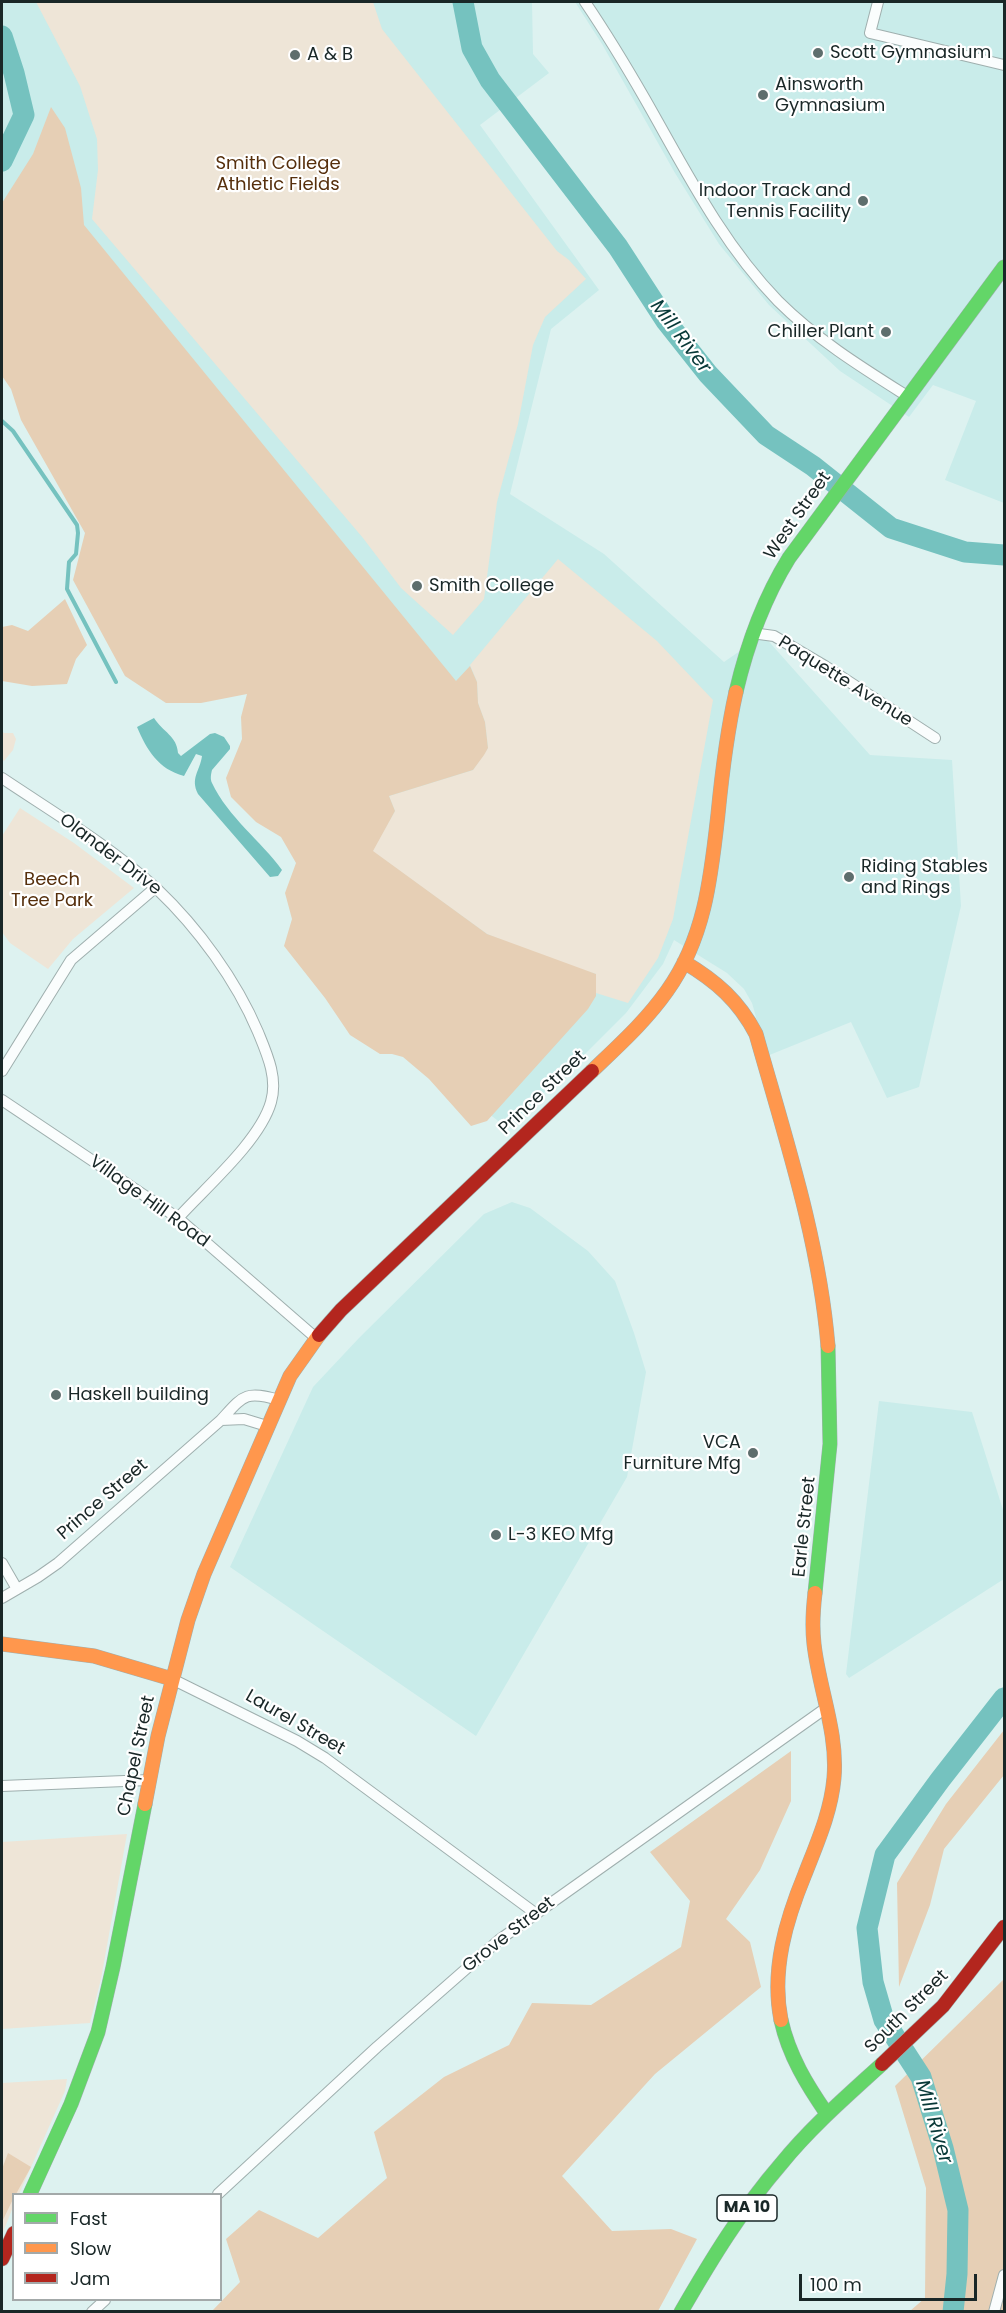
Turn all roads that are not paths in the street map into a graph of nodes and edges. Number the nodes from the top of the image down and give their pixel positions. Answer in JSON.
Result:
{"nodes":[{"id":1,"x":585,"y":2,"type":"edge"},
{"id":2,"x":878,"y":2,"type":"edge"},
{"id":3,"x":1005,"y":65,"type":"edge"},
{"id":4,"x":1005,"y":267,"type":"edge"},
{"id":5,"x":907,"y":396,"type":"junction"},
{"id":6,"x":752,"y":633,"type":"junction"},
{"id":7,"x":935,"y":738,"type":"dead end"},
{"id":8,"x":2,"y":778,"type":"edge"},
{"id":9,"x":717,"y":828,"type":"joint"},
{"id":10,"x":155,"y":888,"type":"junction"},
{"id":11,"x":684,"y":962,"type":"junction"},
{"id":12,"x":2,"y":1071,"type":"edge"},
{"id":13,"x":2,"y":1100,"type":"edge"},
{"id":14,"x":178,"y":1218,"type":"junction"},
{"id":15,"x":316,"y":1338,"type":"junction"},
{"id":16,"x":279,"y":1400,"type":"junction"},
{"id":17,"x":221,"y":1420,"type":"junction"},
{"id":18,"x":267,"y":1426,"type":"junction"},
{"id":19,"x":2,"y":1563,"type":"edge"},
{"id":20,"x":17,"y":1589,"type":"junction"},
{"id":21,"x":2,"y":1598,"type":"edge"},
{"id":22,"x":2,"y":1644,"type":"edge"},
{"id":23,"x":172,"y":1678,"type":"junction"},
{"id":24,"x":826,"y":1708,"type":"junction"},
{"id":25,"x":149,"y":1780,"type":"junction"},
{"id":26,"x":2,"y":1786,"type":"edge"},
{"id":27,"x":535,"y":1913,"type":"junction"},
{"id":28,"x":1005,"y":1927,"type":"edge"},
{"id":29,"x":827,"y":2114,"type":"junction"},
{"id":30,"x":30,"y":2193,"type":"edge"},
{"id":31,"x":219,"y":2193,"type":"edge"},
{"id":32,"x":12,"y":2237,"type":"edge"},
{"id":33,"x":2,"y":2259,"type":"edge"},
{"id":34,"x":1005,"y":2275,"type":"edge"},
{"id":35,"x":104,"y":2301,"type":"edge"},
{"id":36,"x":92,"y":2312,"type":"edge"},
{"id":37,"x":681,"y":2312,"type":"edge"},
{"id":38,"x":994,"y":2312,"type":"edge"}],
"edges":[{"from":1,"to":5,"type":"street"},
{"from":2,"to":3,"type":"street"},
{"from":4,"to":5,"type":"main road","name":"West Street"},
{"from":5,"to":6,"type":"main road","name":"West Street"},
{"from":6,"to":7,"type":"street","name":"Paquette Avenue"},
{"from":6,"to":9,"type":"main road","name":"West Street"},
{"from":8,"to":10,"type":"street","name":"Olander Drive"},
{"from":9,"to":11,"type":"main road","name":"Prince Street"},
{"from":10,"to":12,"type":"street"},
{"from":10,"to":14,"type":"street","name":"Olander Drive"},
{"from":11,"to":15,"type":"main road","name":"Prince Street"},
{"from":11,"to":24,"type":"main road","name":"Earle Street"},
{"from":13,"to":14,"type":"street","name":"Village Hill Road"},
{"from":14,"to":15,"type":"street","name":"Village Hill Road"},
{"from":15,"to":16,"type":"main road","name":"Chapel Street"},
{"from":16,"to":17,"type":"street","name":"Prince Street"},
{"from":16,"to":18,"type":"main road","name":"Chapel Street"},
{"from":17,"to":18,"type":"street"},
{"from":17,"to":20,"type":"street","name":"Prince Street"},
{"from":18,"to":23,"type":"main road","name":"Chapel Street"},
{"from":19,"to":20,"type":"street"},
{"from":20,"to":21,"type":"street","name":"Prince Street"},
{"from":22,"to":23,"type":"main road","name":"Laurel Street"},
{"from":23,"to":25,"type":"main road","name":"Chapel Street"},
{"from":23,"to":27,"type":"street","name":"Laurel Street"},
{"from":24,"to":27,"type":"street","name":"Grove Street"},
{"from":24,"to":29,"type":"main road","name":"Earle Street"},
{"from":25,"to":26,"type":"street"},
{"from":25,"to":30,"type":"main road","name":"Chapel Street"},
{"from":27,"to":31,"type":"street","name":"Grove Street"},
{"from":28,"to":29,"type":"main road","name":"South Street","number":"MA 10"},
{"from":29,"to":37,"type":"main road","number":"MA 10"},
{"from":32,"to":33,"type":"main road"},
{"from":34,"to":38,"type":"street"},
{"from":35,"to":36,"type":"street"}]}
